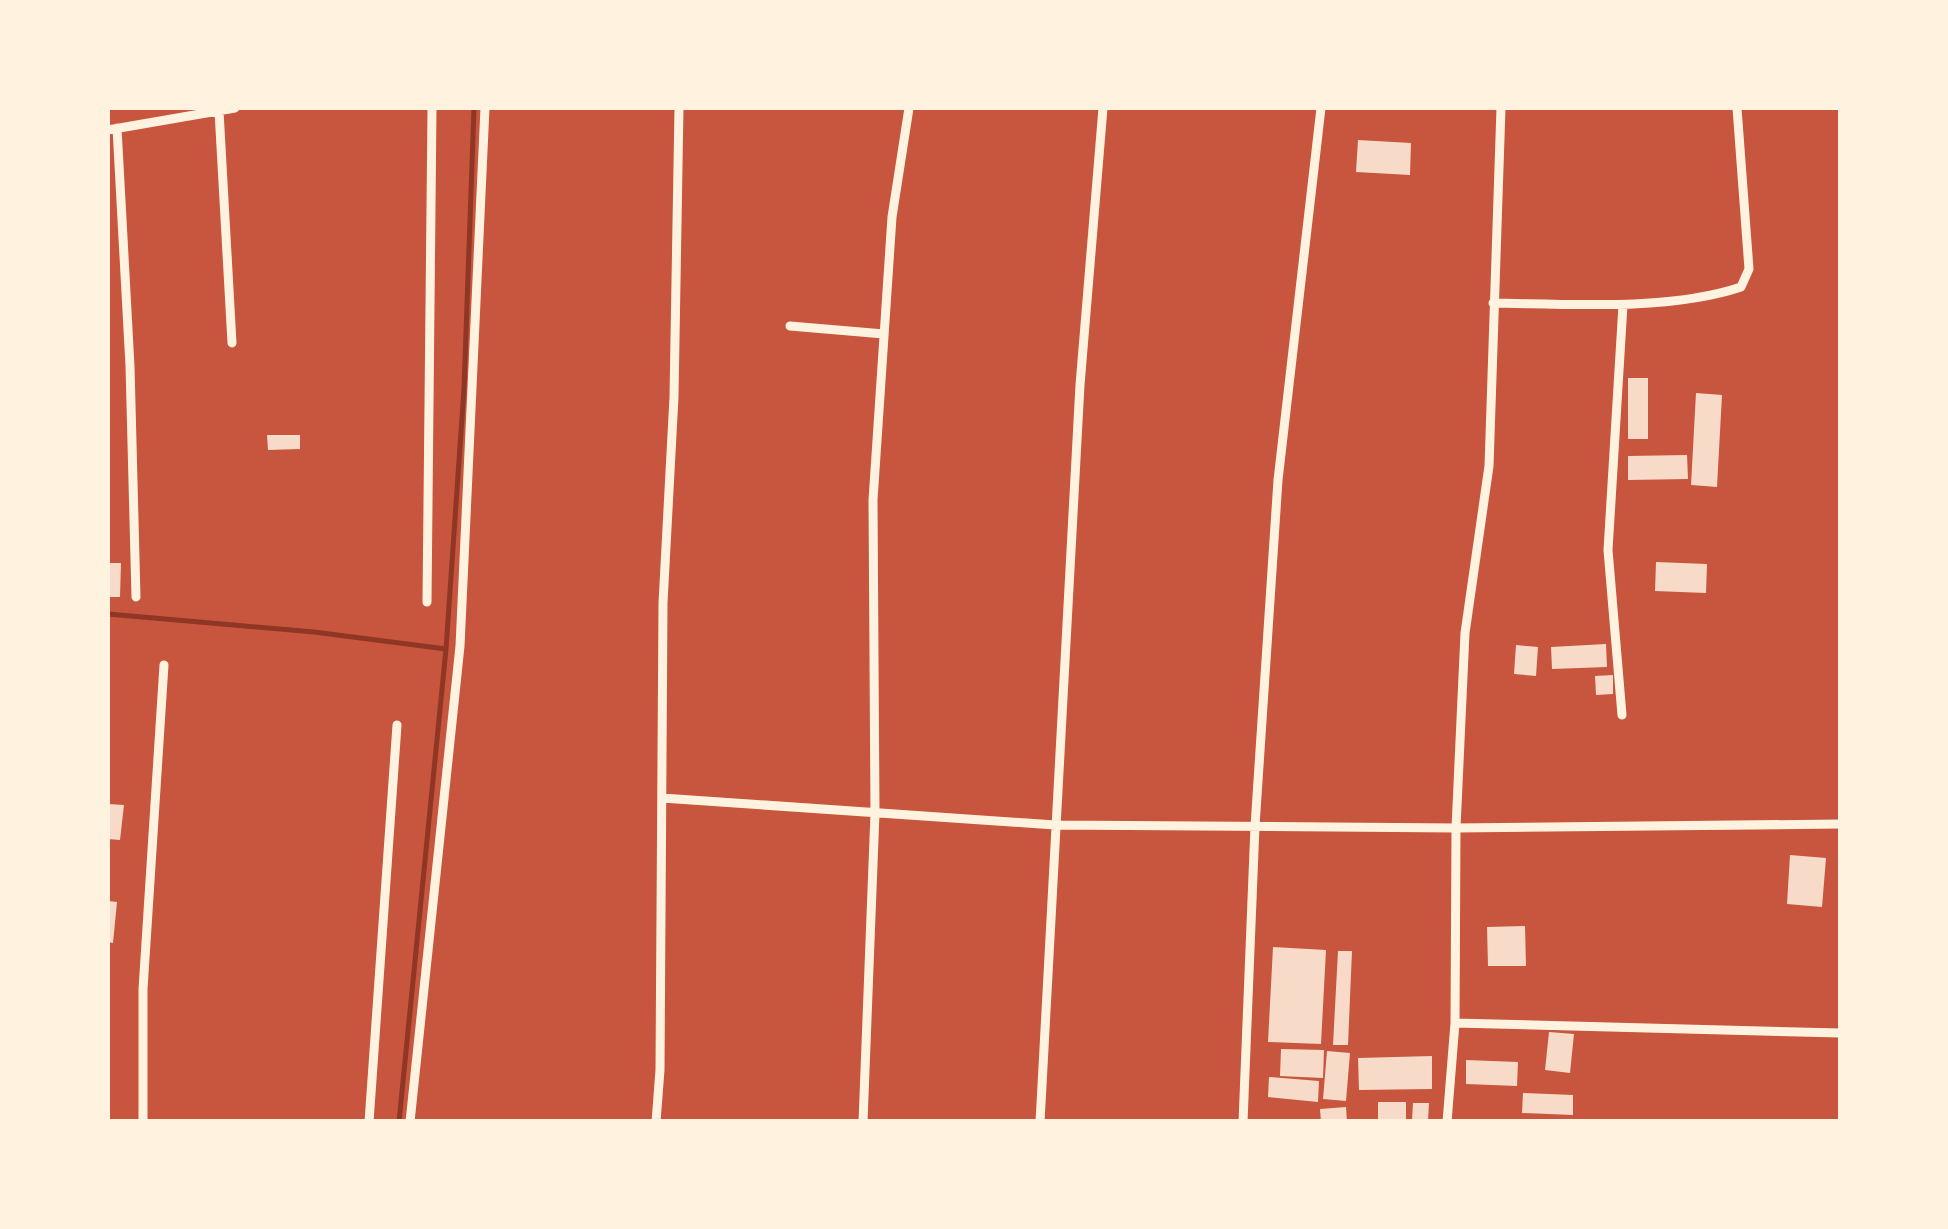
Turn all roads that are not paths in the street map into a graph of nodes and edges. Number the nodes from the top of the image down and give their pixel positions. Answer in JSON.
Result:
{"nodes":[{"id":1,"x":235,"y":108,"type":"edge"},
{"id":2,"x":432,"y":108,"type":"edge"},
{"id":3,"x":485,"y":108,"type":"edge"},
{"id":4,"x":679,"y":108,"type":"edge"},
{"id":5,"x":909,"y":108,"type":"edge"},
{"id":6,"x":1102,"y":108,"type":"edge"},
{"id":7,"x":1321,"y":108,"type":"edge"},
{"id":8,"x":1501,"y":108,"type":"edge"},
{"id":9,"x":1737,"y":108,"type":"edge"},
{"id":10,"x":219,"y":111,"type":"junction"},
{"id":11,"x":112,"y":129,"type":"edge"},
{"id":12,"x":1493,"y":303,"type":"junction"},
{"id":13,"x":1623,"y":305,"type":"junction"},
{"id":14,"x":790,"y":326,"type":"dead end"},
{"id":15,"x":884,"y":334,"type":"junction"},
{"id":16,"x":232,"y":343,"type":"dead end"},
{"id":17,"x":136,"y":596,"type":"dead end"},
{"id":18,"x":426,"y":602,"type":"dead end"},
{"id":19,"x":164,"y":665,"type":"dead end"},
{"id":20,"x":1622,"y":716,"type":"dead end"},
{"id":21,"x":397,"y":725,"type":"dead end"},
{"id":22,"x":662,"y":798,"type":"junction"},
{"id":23,"x":874,"y":813,"type":"junction"},
{"id":24,"x":1840,"y":824,"type":"edge"},
{"id":25,"x":1055,"y":825,"type":"junction"},
{"id":26,"x":1255,"y":826,"type":"junction"},
{"id":27,"x":1456,"y":828,"type":"junction"},
{"id":28,"x":1455,"y":1022,"type":"junction"},
{"id":29,"x":1840,"y":1033,"type":"edge"},
{"id":30,"x":144,"y":1122,"type":"edge"},
{"id":31,"x":369,"y":1122,"type":"edge"},
{"id":32,"x":410,"y":1122,"type":"edge"},
{"id":33,"x":656,"y":1122,"type":"edge"},
{"id":34,"x":862,"y":1122,"type":"edge"},
{"id":35,"x":1040,"y":1122,"type":"edge"},
{"id":36,"x":1243,"y":1122,"type":"edge"},
{"id":37,"x":1447,"y":1122,"type":"edge"}],
"edges":[{"from":1,"to":10,"type":"street"},
{"from":2,"to":18,"type":"street"},
{"from":3,"to":32,"type":"street"},
{"from":4,"to":22,"type":"street"},
{"from":5,"to":15,"type":"street"},
{"from":6,"to":25,"type":"street"},
{"from":7,"to":26,"type":"street"},
{"from":8,"to":12,"type":"street"},
{"from":9,"to":13,"type":"street"},
{"from":10,"to":11,"type":"street"},
{"from":10,"to":16,"type":"street"},
{"from":11,"to":17,"type":"street"},
{"from":12,"to":13,"type":"street"},
{"from":12,"to":27,"type":"street"},
{"from":13,"to":20,"type":"street"},
{"from":14,"to":15,"type":"street"},
{"from":15,"to":23,"type":"street"},
{"from":19,"to":30,"type":"street"},
{"from":21,"to":31,"type":"street"},
{"from":22,"to":23,"type":"street"},
{"from":22,"to":33,"type":"street"},
{"from":23,"to":25,"type":"street"},
{"from":23,"to":34,"type":"street"},
{"from":24,"to":27,"type":"street"},
{"from":25,"to":26,"type":"street"},
{"from":25,"to":35,"type":"street"},
{"from":26,"to":27,"type":"street"},
{"from":26,"to":36,"type":"street"},
{"from":27,"to":28,"type":"street"},
{"from":28,"to":29,"type":"street"},
{"from":28,"to":37,"type":"street"}]}
